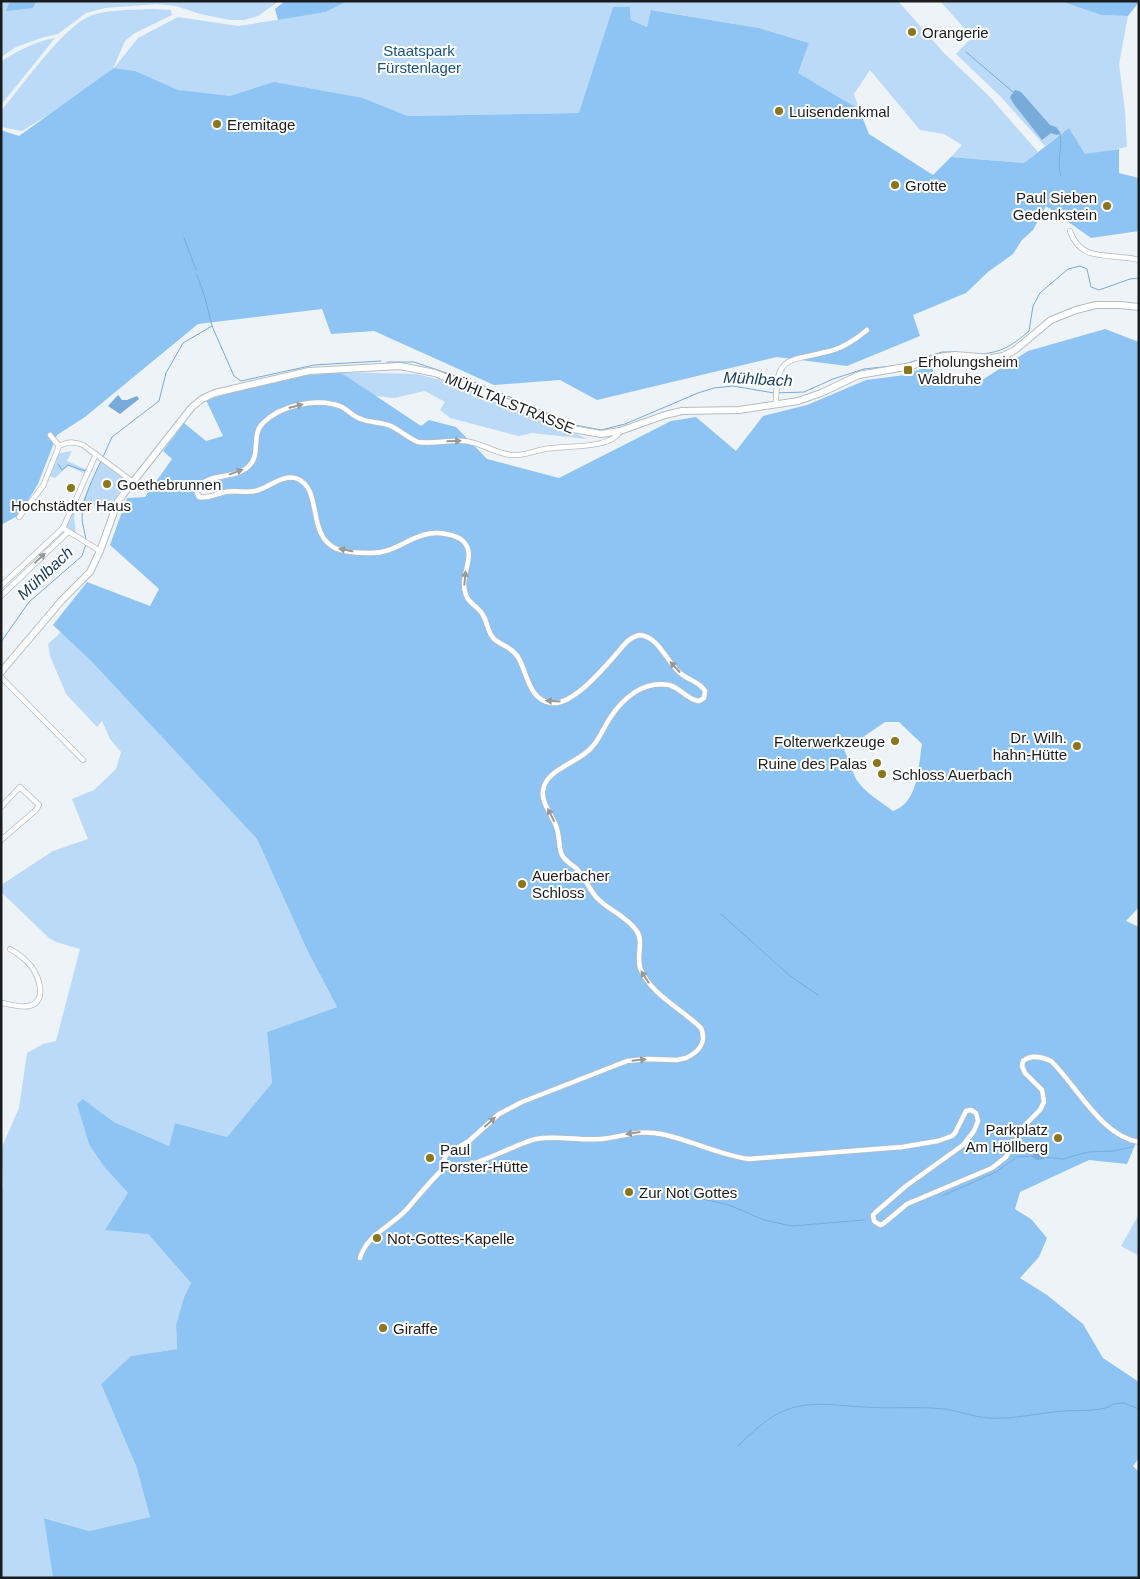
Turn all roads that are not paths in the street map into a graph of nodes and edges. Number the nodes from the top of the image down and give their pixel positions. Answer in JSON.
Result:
{"nodes":[{"id":1,"x":1070,"y":231,"type":"dead end"},
{"id":2,"x":1139,"y":260,"type":"edge"},
{"id":3,"x":1139,"y":307,"type":"edge"},
{"id":4,"x":867,"y":330,"type":"dead end"},
{"id":5,"x":776,"y":405,"type":"junction"},
{"id":6,"x":620,"y":431,"type":"junction"},
{"id":7,"x":50,"y":436,"type":"dead end"},
{"id":8,"x":59,"y":446,"type":"junction"},
{"id":9,"x":98,"y":455,"type":"junction"},
{"id":10,"x":132,"y":482,"type":"junction"},
{"id":11,"x":19,"y":517,"type":"dead end"},
{"id":12,"x":63,"y":528,"type":"junction"},
{"id":13,"x":68,"y":532,"type":"junction"},
{"id":14,"x":100,"y":551,"type":"junction"},
{"id":15,"x":7,"y":580,"type":"junction"},
{"id":16,"x":12,"y":584,"type":"junction"},
{"id":17,"x":1,"y":586,"type":"edge"},
{"id":18,"x":1,"y":596,"type":"edge"},
{"id":19,"x":1,"y":672,"type":"edge"},
{"id":20,"x":1,"y":677,"type":"edge"},
{"id":21,"x":83,"y":760,"type":"dead end"},
{"id":22,"x":1,"y":806,"type":"edge"},
{"id":23,"x":1,"y":840,"type":"edge"},
{"id":24,"x":10,"y":948,"type":"dead end"},
{"id":25,"x":1,"y":1003,"type":"edge"},
{"id":26,"x":1139,"y":1142,"type":"edge"},
{"id":27,"x":446,"y":1166,"type":"junction"},
{"id":28,"x":360,"y":1258,"type":"dead end"}],
"edges":[{"from":1,"to":2,"type":"street"},
{"from":3,"to":5,"type":"main road","name":"MÜHLTALSTRASSE"},
{"from":4,"to":5,"type":"street"},
{"from":5,"to":6,"type":"main road","name":"MÜHLTALSTRASSE"},
{"from":6,"to":10,"type":"main road","name":"MÜHLTALSTRASSE"},
{"from":27,"to":6,"type":"street","one_way":true},
{"from":7,"to":8,"type":"street"},
{"from":8,"to":9,"type":"street"},
{"from":8,"to":11,"type":"street"},
{"from":9,"to":10,"type":"street"},
{"from":9,"to":12,"type":"street"},
{"from":10,"to":14,"type":"main road","name":"MÜHLTALSTRASSE"},
{"from":12,"to":13,"type":"street"},
{"from":12,"to":15,"type":"street"},
{"from":13,"to":14,"type":"street"},
{"from":16,"to":13,"type":"street","one_way":true},
{"from":14,"to":19,"type":"main road","name":"MÜHLTALSTRASSE"},
{"from":15,"to":16,"type":"street"},
{"from":15,"to":17,"type":"street"},
{"from":16,"to":18,"type":"street"},
{"from":20,"to":21,"type":"street"},
{"from":22,"to":23,"type":"street"},
{"from":24,"to":25,"type":"street"},
{"from":26,"to":27,"type":"street","one_way":true},
{"from":27,"to":28,"type":"street"}]}
